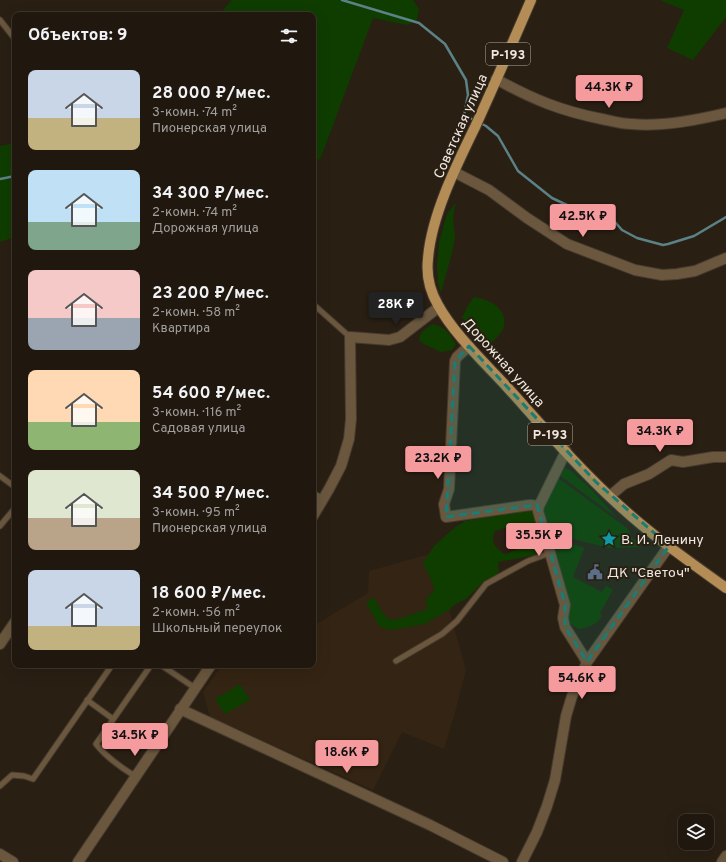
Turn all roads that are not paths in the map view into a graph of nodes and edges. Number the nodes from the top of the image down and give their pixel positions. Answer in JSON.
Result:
{"nodes":[{"id":1,"x":531,"y":0,"type":"edge"},
{"id":2,"x":0,"y":20,"type":"edge"},
{"id":3,"x":12,"y":35,"type":"edge"},
{"id":4,"x":496,"y":79,"type":"junction"},
{"id":5,"x":726,"y":113,"type":"edge"},
{"id":6,"x":454,"y":172,"type":"junction"},
{"id":7,"x":429,"y":244,"type":"joint"},
{"id":8,"x":726,"y":258,"type":"edge"},
{"id":9,"x":316,"y":307,"type":"edge"},
{"id":10,"x":439,"y":307,"type":"junction"},
{"id":11,"x":350,"y":337,"type":"junction"},
{"id":12,"x":470,"y":346,"type":"junction"},
{"id":13,"x":566,"y":451,"type":"junction"},
{"id":14,"x":726,"y":457,"type":"edge"},
{"id":15,"x":0,"y":476,"type":"edge"},
{"id":16,"x":12,"y":485,"type":"edge"},
{"id":17,"x":316,"y":495,"type":"edge"},
{"id":18,"x":610,"y":496,"type":"junction"},
{"id":19,"x":323,"y":499,"type":"junction"},
{"id":20,"x":539,"y":506,"type":"junction"},
{"id":21,"x":316,"y":511,"type":"edge"},
{"id":22,"x":12,"y":512,"type":"edge"},
{"id":23,"x":0,"y":526,"type":"edge"},
{"id":24,"x":669,"y":546,"type":"junction"},
{"id":25,"x":550,"y":553,"type":"junction"},
{"id":26,"x":726,"y":588,"type":"edge"},
{"id":27,"x":12,"y":626,"type":"edge"},
{"id":28,"x":0,"y":644,"type":"edge"},
{"id":29,"x":396,"y":661,"type":"dead end"},
{"id":30,"x":587,"y":662,"type":"junction"},
{"id":31,"x":110,"y":668,"type":"edge"},
{"id":32,"x":149,"y":668,"type":"edge"},
{"id":33,"x":165,"y":668,"type":"edge"},
{"id":34,"x":208,"y":668,"type":"edge"},
{"id":35,"x":195,"y":688,"type":"junction"},
{"id":36,"x":87,"y":700,"type":"junction"},
{"id":37,"x":180,"y":709,"type":"junction"},
{"id":38,"x":113,"y":719,"type":"junction"},
{"id":39,"x":135,"y":776,"type":"junction"},
{"id":40,"x":0,"y":786,"type":"edge"},
{"id":41,"x":0,"y":854,"type":"edge"},
{"id":42,"x":726,"y":856,"type":"edge"},
{"id":43,"x":13,"y":862,"type":"edge"},
{"id":44,"x":78,"y":862,"type":"edge"},
{"id":45,"x":503,"y":862,"type":"edge"},
{"id":46,"x":522,"y":862,"type":"edge"},
{"id":47,"x":722,"y":862,"type":"edge"}],
"edges":[{"from":1,"to":4,"type":"main road","name":"Советская улица","number":"Р-193"},
{"from":2,"to":3,"type":"lane"},
{"from":4,"to":5,"type":"street"},
{"from":4,"to":6,"type":"main road","name":"Советская улица","number":"Р-193"},
{"from":6,"to":7,"type":"main road","name":"Советская улица","number":"Р-193"},
{"from":6,"to":8,"type":"street"},
{"from":7,"to":10,"type":"main road","name":"Дорожная улица","number":"Р-193"},
{"from":9,"to":11,"type":"lane"},
{"from":10,"to":11,"type":"street"},
{"from":10,"to":12,"type":"main road","name":"Дорожная улица","number":"Р-193"},
{"from":11,"to":19,"type":"street"},
{"from":12,"to":13,"type":"main road","name":"Дорожная улица","number":"Р-193"},
{"from":12,"to":20,"type":"street"},
{"from":13,"to":18,"type":"main road","name":"Дорожная улица","number":"Р-193"},
{"from":13,"to":20,"type":"street"},
{"from":14,"to":18,"type":"street"},
{"from":15,"to":16,"type":"lane"},
{"from":17,"to":19,"type":"lane"},
{"from":18,"to":24,"type":"main road","name":"Дорожная улица","number":"Р-193"},
{"from":19,"to":21,"type":"street"},
{"from":20,"to":25,"type":"street"},
{"from":22,"to":23,"type":"lane"},
{"from":24,"to":26,"type":"main road","name":"Дорожная улица","number":"Р-193"},
{"from":24,"to":30,"type":"street"},
{"from":25,"to":29,"type":"lane"},
{"from":25,"to":30,"type":"street"},
{"from":27,"to":28,"type":"street"},
{"from":30,"to":46,"type":"street"},
{"from":31,"to":36,"type":"lane"},
{"from":32,"to":38,"type":"lane"},
{"from":33,"to":35,"type":"lane"},
{"from":34,"to":35,"type":"street"},
{"from":35,"to":37,"type":"street"},
{"from":36,"to":38,"type":"lane"},
{"from":36,"to":40,"type":"lane"},
{"from":37,"to":39,"type":"street"},
{"from":37,"to":45,"type":"street"},
{"from":38,"to":39,"type":"lane"},
{"from":39,"to":44,"type":"street"},
{"from":41,"to":43,"type":"street"},
{"from":42,"to":47,"type":"street"}]}
